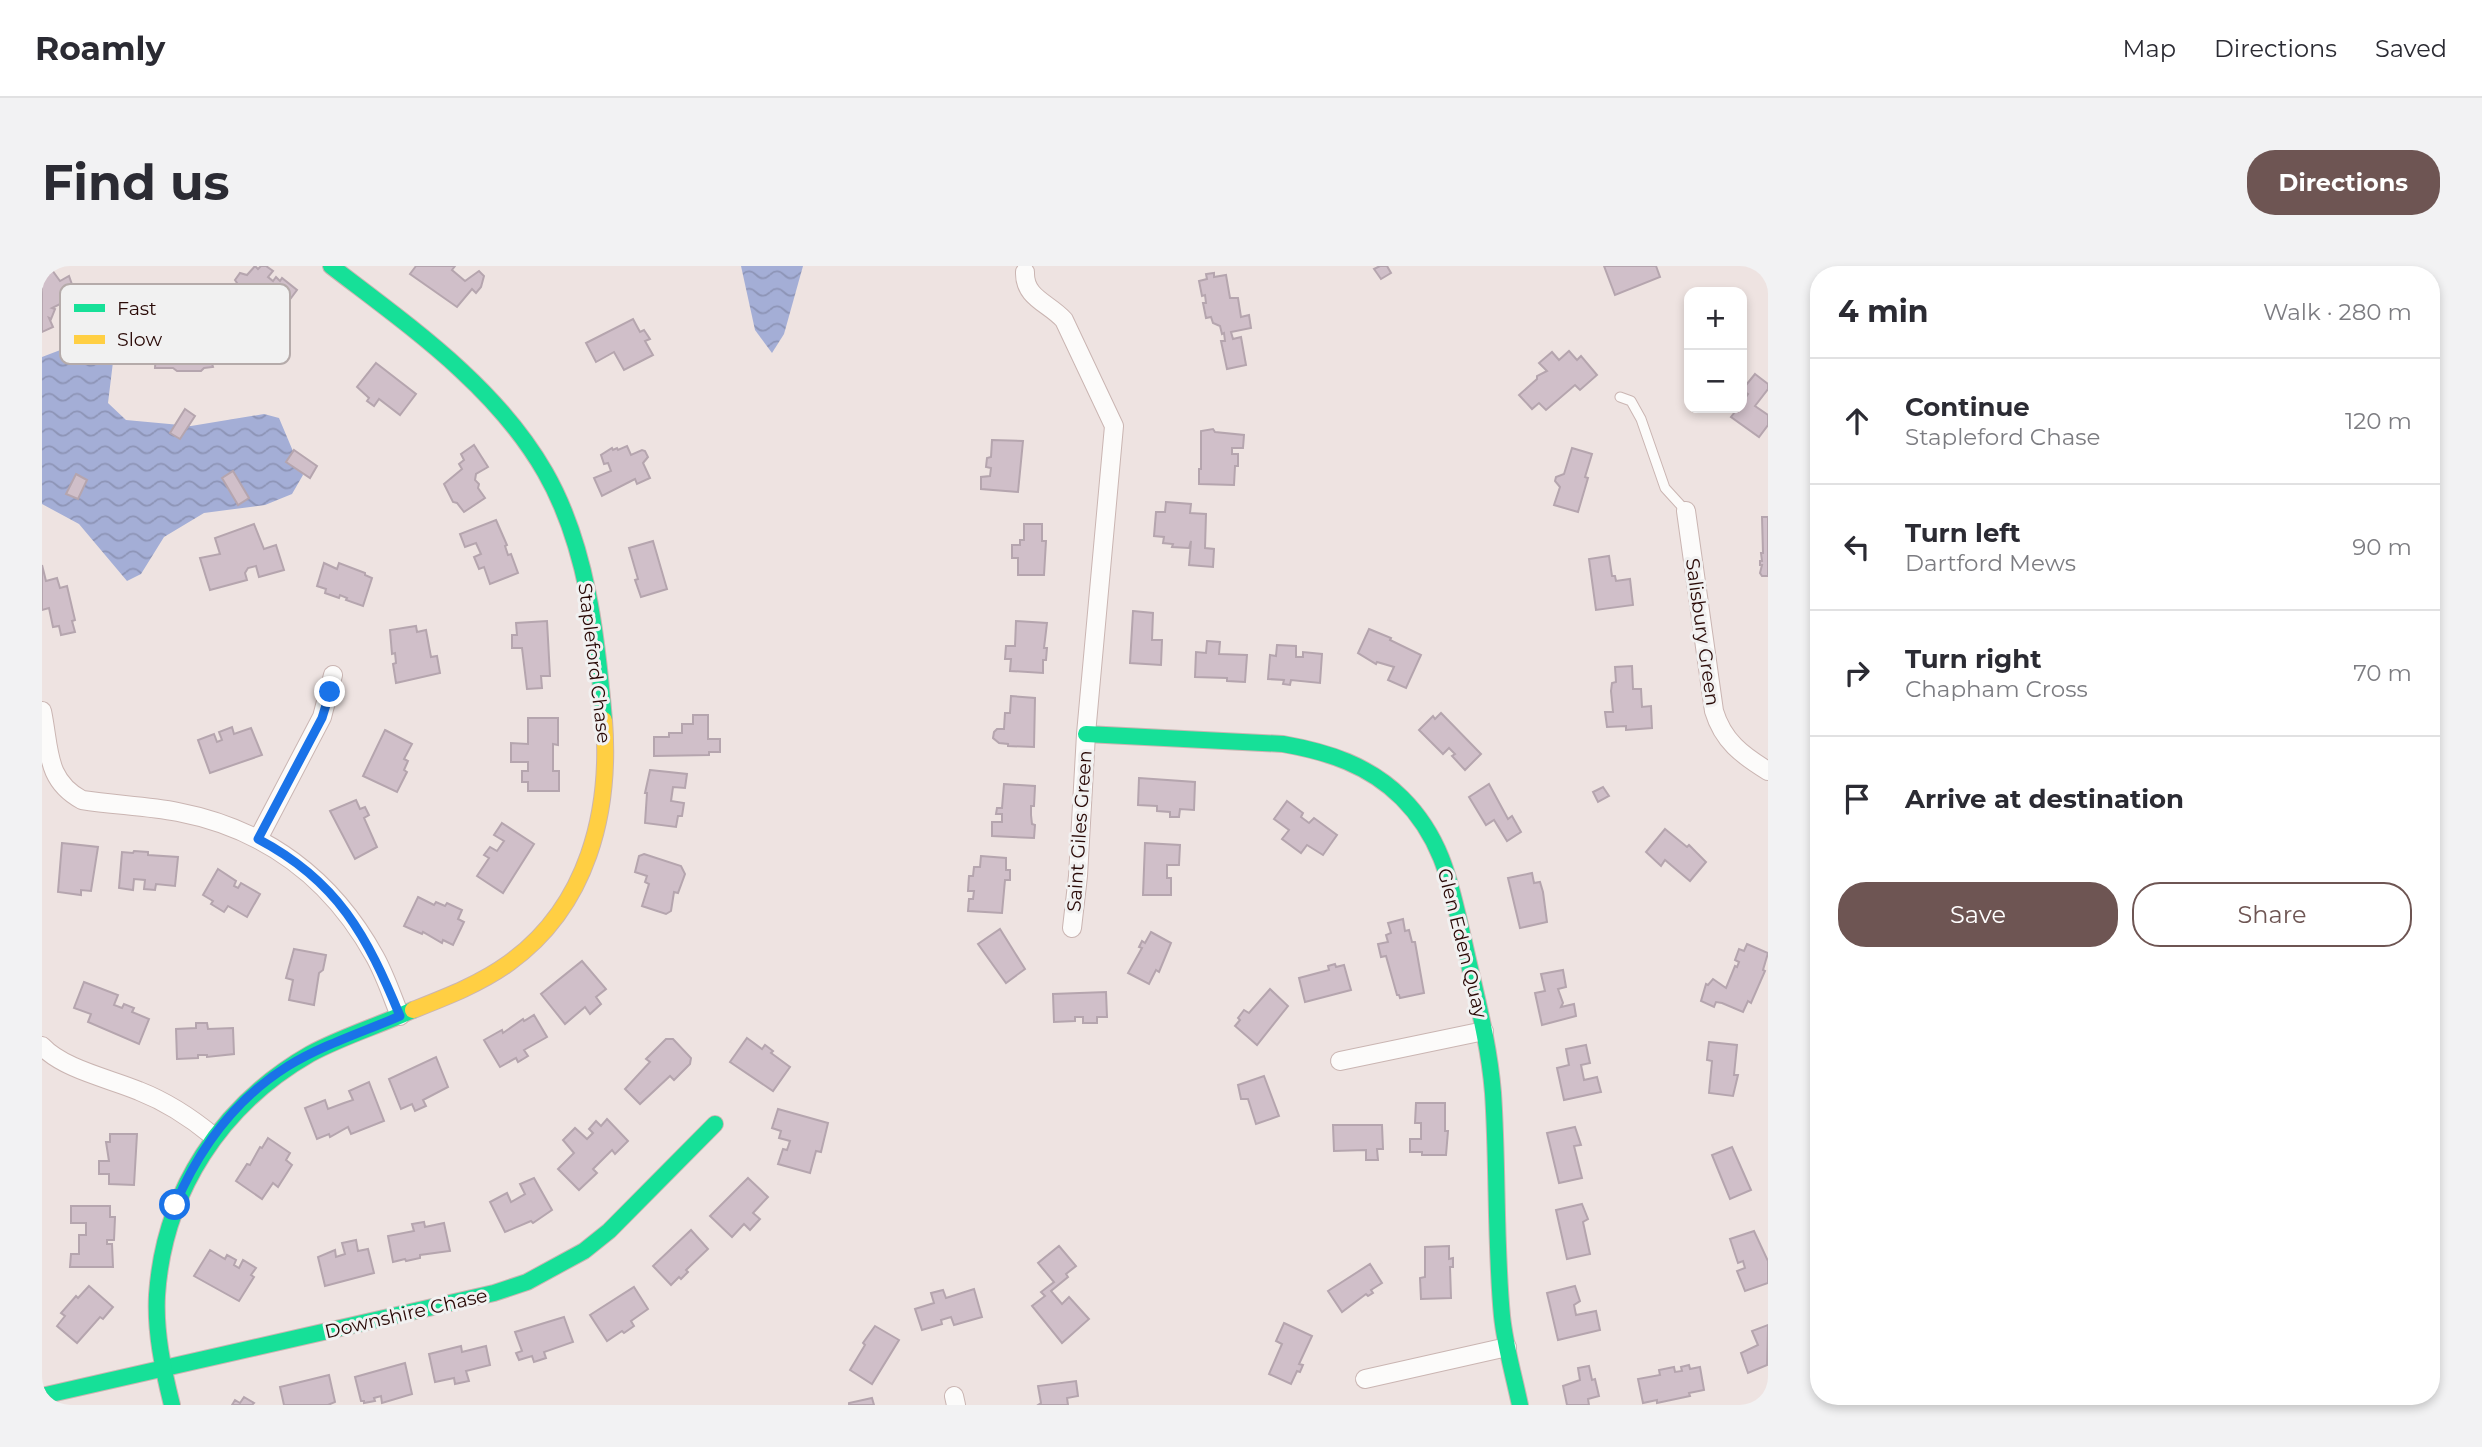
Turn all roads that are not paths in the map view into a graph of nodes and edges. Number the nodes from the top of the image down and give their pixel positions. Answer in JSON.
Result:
{"nodes":[{"id":1,"x":331,"y":266,"type":"edge"},
{"id":2,"x":1025,"y":272,"type":"dead end"},
{"id":3,"x":1620,"y":397,"type":"dead end"},
{"id":4,"x":1686,"y":511,"type":"joint"},
{"id":5,"x":333,"y":675,"type":"dead end"},
{"id":6,"x":42,"y":711,"type":"edge"},
{"id":7,"x":1086,"y":734,"type":"junction"},
{"id":8,"x":1768,"y":771,"type":"edge"},
{"id":9,"x":258,"y":839,"type":"junction"},
{"id":10,"x":1072,"y":928,"type":"dead end"},
{"id":11,"x":400,"y":1016,"type":"junction"},
{"id":12,"x":1484,"y":1031,"type":"junction"},
{"id":13,"x":42,"y":1046,"type":"edge"},
{"id":14,"x":1340,"y":1061,"type":"dead end"},
{"id":15,"x":715,"y":1124,"type":"dead end"},
{"id":16,"x":213,"y":1136,"type":"junction"},
{"id":17,"x":1507,"y":1347,"type":"junction"},
{"id":18,"x":164,"y":1369,"type":"junction"},
{"id":19,"x":1365,"y":1379,"type":"dead end"},
{"id":20,"x":42,"y":1396,"type":"edge"},
{"id":21,"x":172,"y":1405,"type":"edge"},
{"id":22,"x":1520,"y":1405,"type":"edge"}],
"edges":[{"from":1,"to":11,"type":"street","name":"Stapleford Chase"},
{"from":2,"to":7,"type":"street"},
{"from":3,"to":4,"type":"lane"},
{"from":4,"to":8,"type":"street","name":"Salisbury Green"},
{"from":5,"to":9,"type":"street"},
{"from":6,"to":9,"type":"street"},
{"from":7,"to":10,"type":"street","name":"Saint Giles Green"},
{"from":7,"to":12,"type":"street","name":"Glen Eden Quay"},
{"from":9,"to":11,"type":"street"},
{"from":11,"to":16,"type":"street","name":"Stapleford Chase"},
{"from":12,"to":14,"type":"street"},
{"from":12,"to":17,"type":"street","name":"Glen Eden Quay"},
{"from":13,"to":16,"type":"street"},
{"from":15,"to":18,"type":"street","name":"Downshire Chase"},
{"from":16,"to":18,"type":"street","name":"Stapleford Chase"},
{"from":17,"to":19,"type":"street"},
{"from":17,"to":22,"type":"street","name":"Glen Eden Quay"},
{"from":18,"to":20,"type":"street","name":"Downshire Chase"},
{"from":18,"to":21,"type":"street","name":"Stapleford Chase"}]}
